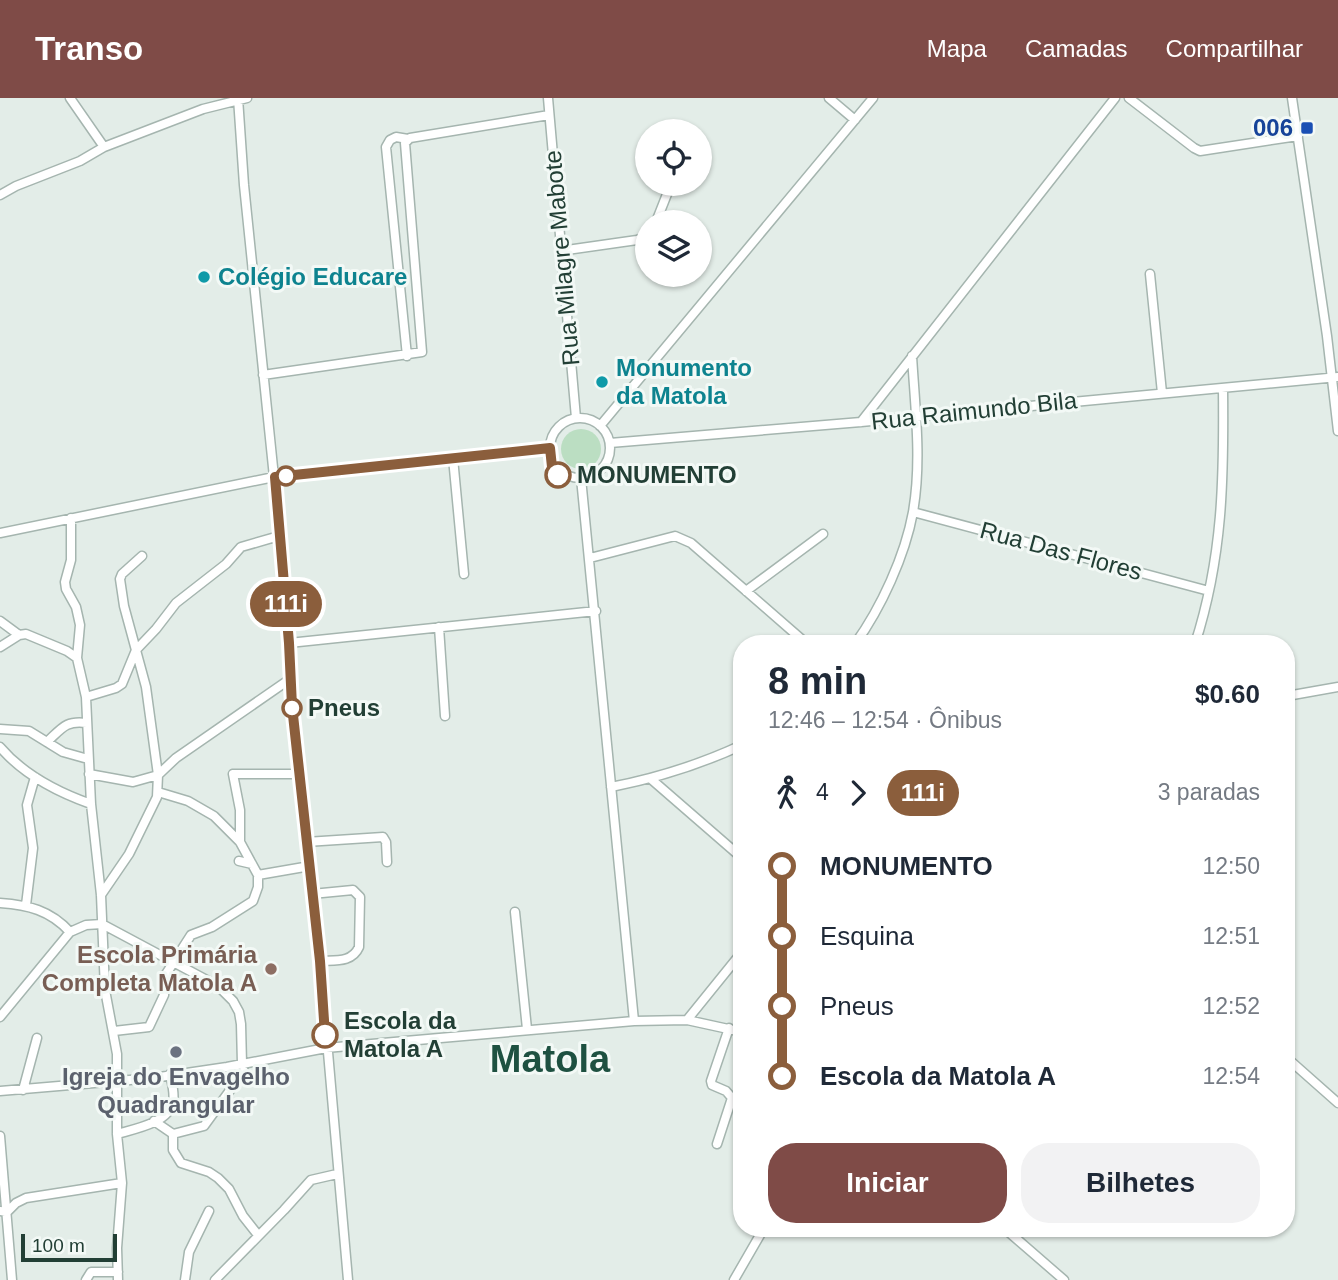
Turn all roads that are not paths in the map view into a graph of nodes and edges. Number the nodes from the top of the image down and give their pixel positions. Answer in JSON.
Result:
{"nodes":[{"id":1,"x":70,"y":98,"type":"edge"},
{"id":2,"x":548,"y":98,"type":"edge"},
{"id":3,"x":829,"y":98,"type":"edge"},
{"id":4,"x":873,"y":98,"type":"edge"},
{"id":5,"x":1115,"y":98,"type":"edge"},
{"id":6,"x":1129,"y":98,"type":"edge"},
{"id":7,"x":1292,"y":98,"type":"edge"},
{"id":8,"x":241,"y":99,"type":"edge"},
{"id":9,"x":549,"y":114,"type":"junction"},
{"id":10,"x":855,"y":120,"type":"junction"},
{"id":11,"x":1298,"y":136,"type":"junction"},
{"id":12,"x":408,"y":139,"type":"junction"},
{"id":13,"x":104,"y":147,"type":"junction"},
{"id":14,"x":0,"y":195,"type":"edge"},
{"id":15,"x":635,"y":240,"type":"edge"},
{"id":16,"x":560,"y":251,"type":"junction"},
{"id":17,"x":1150,"y":274,"type":"dead end"},
{"id":18,"x":419,"y":294,"type":"junction"},
{"id":19,"x":401,"y":297,"type":"junction"},
{"id":20,"x":407,"y":356,"type":"junction"},
{"id":21,"x":912,"y":356,"type":"junction"},
{"id":22,"x":263,"y":375,"type":"junction"},
{"id":23,"x":1335,"y":377,"type":"edge"},
{"id":24,"x":1223,"y":388,"type":"junction"},
{"id":25,"x":1162,"y":393,"type":"junction"},
{"id":26,"x":915,"y":417,"type":"junction"},
{"id":27,"x":576,"y":418,"type":"junction"},
{"id":28,"x":861,"y":422,"type":"junction"},
{"id":29,"x":600,"y":425,"type":"junction"},
{"id":30,"x":1338,"y":430,"type":"edge"},
{"id":31,"x":610,"y":443,"type":"junction"},
{"id":32,"x":550,"y":448,"type":"junction"},
{"id":33,"x":453,"y":458,"type":"junction"},
{"id":34,"x":275,"y":477,"type":"junction"},
{"id":35,"x":581,"y":478,"type":"junction"},
{"id":36,"x":913,"y":512,"type":"junction"},
{"id":37,"x":71,"y":518,"type":"junction"},
{"id":38,"x":0,"y":533,"type":"edge"},
{"id":39,"x":823,"y":534,"type":"dead end"},
{"id":40,"x":279,"y":536,"type":"junction"},
{"id":41,"x":142,"y":556,"type":"dead end"},
{"id":42,"x":590,"y":558,"type":"junction"},
{"id":43,"x":464,"y":574,"type":"dead end"},
{"id":44,"x":746,"y":591,"type":"junction"},
{"id":45,"x":1209,"y":591,"type":"junction"},
{"id":46,"x":596,"y":611,"type":"junction"},
{"id":47,"x":0,"y":621,"type":"edge"},
{"id":48,"x":439,"y":627,"type":"junction"},
{"id":49,"x":19,"y":635,"type":"junction"},
{"id":50,"x":797,"y":635,"type":"edge"},
{"id":51,"x":861,"y":635,"type":"edge"},
{"id":52,"x":1197,"y":635,"type":"edge"},
{"id":53,"x":289,"y":643,"type":"junction"},
{"id":54,"x":0,"y":647,"type":"edge"},
{"id":55,"x":136,"y":649,"type":"junction"},
{"id":56,"x":77,"y":658,"type":"junction"},
{"id":57,"x":290,"y":680,"type":"junction"},
{"id":58,"x":1338,"y":687,"type":"edge"},
{"id":59,"x":1295,"y":695,"type":"edge"},
{"id":60,"x":86,"y":697,"type":"junction"},
{"id":61,"x":444,"y":716,"type":"dead end"},
{"id":62,"x":87,"y":723,"type":"junction"},
{"id":63,"x":0,"y":729,"type":"edge"},
{"id":64,"x":47,"y":742,"type":"junction"},
{"id":65,"x":0,"y":747,"type":"edge"},
{"id":66,"x":733,"y":749,"type":"edge"},
{"id":67,"x":88,"y":759,"type":"junction"},
{"id":68,"x":89,"y":774,"type":"junction"},
{"id":69,"x":300,"y":774,"type":"junction"},
{"id":70,"x":158,"y":775,"type":"junction"},
{"id":71,"x":35,"y":777,"type":"junction"},
{"id":72,"x":651,"y":779,"type":"junction"},
{"id":73,"x":611,"y":787,"type":"junction"},
{"id":74,"x":158,"y":792,"type":"junction"},
{"id":75,"x":91,"y":804,"type":"junction"},
{"id":76,"x":240,"y":842,"type":"junction"},
{"id":77,"x":306,"y":842,"type":"junction"},
{"id":78,"x":733,"y":850,"type":"edge"},
{"id":79,"x":239,"y":861,"type":"dead end"},
{"id":80,"x":387,"y":862,"type":"dead end"},
{"id":81,"x":252,"y":864,"type":"junction"},
{"id":82,"x":310,"y":866,"type":"junction"},
{"id":83,"x":258,"y":875,"type":"junction"},
{"id":84,"x":312,"y":894,"type":"junction"},
{"id":85,"x":101,"y":895,"type":"junction"},
{"id":86,"x":0,"y":903,"type":"edge"},
{"id":87,"x":26,"y":905,"type":"junction"},
{"id":88,"x":515,"y":912,"type":"dead end"},
{"id":89,"x":102,"y":924,"type":"junction"},
{"id":90,"x":70,"y":932,"type":"junction"},
{"id":91,"x":320,"y":961,"type":"junction"},
{"id":92,"x":173,"y":963,"type":"junction"},
{"id":93,"x":733,"y":963,"type":"edge"},
{"id":94,"x":0,"y":1017,"type":"edge"},
{"id":95,"x":687,"y":1020,"type":"junction"},
{"id":96,"x":634,"y":1021,"type":"junction"},
{"id":97,"x":729,"y":1028,"type":"junction"},
{"id":98,"x":527,"y":1029,"type":"junction"},
{"id":99,"x":733,"y":1029,"type":"edge"},
{"id":100,"x":114,"y":1031,"type":"junction"},
{"id":101,"x":37,"y":1038,"type":"dead end"},
{"id":102,"x":326,"y":1048,"type":"junction"},
{"id":103,"x":1295,"y":1066,"type":"edge"},
{"id":104,"x":243,"y":1068,"type":"junction"},
{"id":105,"x":170,"y":1074,"type":"junction"},
{"id":106,"x":116,"y":1080,"type":"junction"},
{"id":107,"x":23,"y":1090,"type":"junction"},
{"id":108,"x":0,"y":1091,"type":"edge"},
{"id":109,"x":1338,"y":1102,"type":"edge"},
{"id":110,"x":154,"y":1121,"type":"junction"},
{"id":111,"x":117,"y":1134,"type":"junction"},
{"id":112,"x":173,"y":1135,"type":"junction"},
{"id":113,"x":0,"y":1136,"type":"edge"},
{"id":114,"x":717,"y":1144,"type":"dead end"},
{"id":115,"x":337,"y":1174,"type":"junction"},
{"id":116,"x":122,"y":1183,"type":"junction"},
{"id":117,"x":4,"y":1211,"type":"edge"},
{"id":118,"x":209,"y":1211,"type":"dead end"},
{"id":119,"x":258,"y":1235,"type":"junction"},
{"id":120,"x":759,"y":1237,"type":"edge"},
{"id":121,"x":1014,"y":1237,"type":"edge"},
{"id":122,"x":0,"y":1274,"type":"edge"},
{"id":123,"x":12,"y":1276,"type":"edge"},
{"id":124,"x":118,"y":1276,"type":"edge"},
{"id":125,"x":86,"y":1280,"type":"edge"},
{"id":126,"x":185,"y":1280,"type":"edge"},
{"id":127,"x":215,"y":1280,"type":"edge"},
{"id":128,"x":348,"y":1280,"type":"edge"},
{"id":129,"x":734,"y":1280,"type":"edge"},
{"id":130,"x":1064,"y":1280,"type":"edge"}],
"edges":[{"from":1,"to":13,"type":"street"},
{"from":2,"to":9,"type":"street","name":"Rua Milagre Mabote"},
{"from":3,"to":10,"type":"street"},
{"from":4,"to":10,"type":"street"},
{"from":5,"to":21,"type":"street"},
{"from":6,"to":11,"type":"street"},
{"from":7,"to":11,"type":"street"},
{"from":8,"to":13,"type":"street"},
{"from":8,"to":22,"type":"street"},
{"from":9,"to":12,"type":"street"},
{"from":9,"to":16,"type":"street","name":"Rua Milagre Mabote"},
{"from":10,"to":29,"type":"street"},
{"from":11,"to":23,"type":"street"},
{"from":12,"to":18,"type":"street"},
{"from":12,"to":19,"type":"street"},
{"from":13,"to":14,"type":"street"},
{"from":15,"to":16,"type":"street"},
{"from":16,"to":27,"type":"street","name":"Rua Milagre Mabote"},
{"from":17,"to":25,"type":"street"},
{"from":18,"to":19,"type":"street"},
{"from":18,"to":20,"type":"street"},
{"from":19,"to":20,"type":"street"},
{"from":20,"to":22,"type":"street"},
{"from":21,"to":26,"type":"street"},
{"from":21,"to":28,"type":"street"},
{"from":22,"to":34,"type":"street"},
{"from":23,"to":24,"type":"street","name":"Rua Raimundo Bila"},
{"from":23,"to":30,"type":"street"},
{"from":24,"to":25,"type":"street","name":"Rua Raimundo Bila"},
{"from":24,"to":45,"type":"street"},
{"from":25,"to":26,"type":"street","name":"Rua Raimundo Bila"},
{"from":26,"to":28,"type":"street","name":"Rua Raimundo Bila"},
{"from":26,"to":36,"type":"street"},
{"from":27,"to":29,"type":"street"},
{"from":27,"to":32,"type":"street"},
{"from":28,"to":31,"type":"street","name":"Rua Raimundo Bila"},
{"from":29,"to":31,"type":"street"},
{"from":31,"to":35,"type":"street"},
{"from":32,"to":33,"type":"street"},
{"from":32,"to":35,"type":"street"},
{"from":33,"to":34,"type":"street"},
{"from":33,"to":43,"type":"street"},
{"from":34,"to":37,"type":"street"},
{"from":34,"to":40,"type":"street"},
{"from":35,"to":42,"type":"street"},
{"from":36,"to":45,"type":"street","name":"Rua Das Flores"},
{"from":36,"to":51,"type":"street"},
{"from":37,"to":38,"type":"street"},
{"from":37,"to":56,"type":"street"},
{"from":39,"to":44,"type":"street"},
{"from":40,"to":53,"type":"street"},
{"from":40,"to":55,"type":"street"},
{"from":41,"to":55,"type":"street"},
{"from":42,"to":44,"type":"street"},
{"from":42,"to":46,"type":"street"},
{"from":44,"to":50,"type":"street"},
{"from":45,"to":52,"type":"street"},
{"from":46,"to":48,"type":"street"},
{"from":46,"to":73,"type":"street"},
{"from":47,"to":49,"type":"street"},
{"from":48,"to":53,"type":"street"},
{"from":48,"to":61,"type":"street"},
{"from":49,"to":54,"type":"street"},
{"from":49,"to":56,"type":"street"},
{"from":53,"to":57,"type":"street"},
{"from":55,"to":60,"type":"street"},
{"from":55,"to":70,"type":"street"},
{"from":56,"to":60,"type":"street"},
{"from":57,"to":69,"type":"street"},
{"from":57,"to":70,"type":"street"},
{"from":58,"to":59,"type":"street"},
{"from":60,"to":62,"type":"street"},
{"from":62,"to":64,"type":"street"},
{"from":62,"to":67,"type":"street"},
{"from":63,"to":64,"type":"street"},
{"from":64,"to":67,"type":"street"},
{"from":65,"to":71,"type":"street"},
{"from":66,"to":72,"type":"street"},
{"from":67,"to":68,"type":"street"},
{"from":68,"to":70,"type":"street"},
{"from":68,"to":75,"type":"street"},
{"from":69,"to":76,"type":"street"},
{"from":69,"to":77,"type":"street"},
{"from":70,"to":74,"type":"street"},
{"from":71,"to":75,"type":"street"},
{"from":71,"to":87,"type":"street"},
{"from":72,"to":73,"type":"street"},
{"from":72,"to":78,"type":"street"},
{"from":73,"to":96,"type":"street"},
{"from":74,"to":76,"type":"street"},
{"from":74,"to":85,"type":"street"},
{"from":75,"to":85,"type":"street"},
{"from":76,"to":81,"type":"street"},
{"from":77,"to":80,"type":"street"},
{"from":77,"to":82,"type":"street"},
{"from":79,"to":81,"type":"street"},
{"from":81,"to":83,"type":"street"},
{"from":82,"to":83,"type":"street"},
{"from":82,"to":84,"type":"street"},
{"from":83,"to":92,"type":"street"},
{"from":84,"to":91,"type":"street"},
{"from":84,"to":91,"type":"street"},
{"from":85,"to":89,"type":"street"},
{"from":86,"to":87,"type":"street"},
{"from":87,"to":90,"type":"street"},
{"from":88,"to":98,"type":"street"},
{"from":89,"to":90,"type":"street"},
{"from":89,"to":92,"type":"street"},
{"from":89,"to":100,"type":"street"},
{"from":90,"to":94,"type":"street"},
{"from":91,"to":102,"type":"street"},
{"from":92,"to":100,"type":"street"},
{"from":92,"to":104,"type":"street"},
{"from":93,"to":95,"type":"street"},
{"from":95,"to":96,"type":"street"},
{"from":95,"to":97,"type":"street"},
{"from":96,"to":98,"type":"street"},
{"from":97,"to":99,"type":"street"},
{"from":97,"to":114,"type":"street"},
{"from":98,"to":102,"type":"street"},
{"from":100,"to":106,"type":"street"},
{"from":101,"to":107,"type":"street"},
{"from":102,"to":104,"type":"street"},
{"from":102,"to":115,"type":"street"},
{"from":103,"to":109,"type":"street"},
{"from":104,"to":105,"type":"street"},
{"from":104,"to":112,"type":"street"},
{"from":105,"to":106,"type":"street"},
{"from":105,"to":110,"type":"street"},
{"from":106,"to":107,"type":"street"},
{"from":106,"to":111,"type":"street"},
{"from":107,"to":108,"type":"street"},
{"from":110,"to":111,"type":"street"},
{"from":110,"to":112,"type":"street"},
{"from":111,"to":116,"type":"street"},
{"from":112,"to":119,"type":"street"},
{"from":113,"to":117,"type":"street"},
{"from":115,"to":119,"type":"street"},
{"from":115,"to":128,"type":"street"},
{"from":116,"to":117,"type":"street"},
{"from":116,"to":124,"type":"street"},
{"from":117,"to":123,"type":"street"},
{"from":118,"to":126,"type":"street"},
{"from":119,"to":127,"type":"street"},
{"from":120,"to":129,"type":"street"},
{"from":121,"to":130,"type":"street"},
{"from":122,"to":123,"type":"street"},
{"from":124,"to":125,"type":"street"}]}
